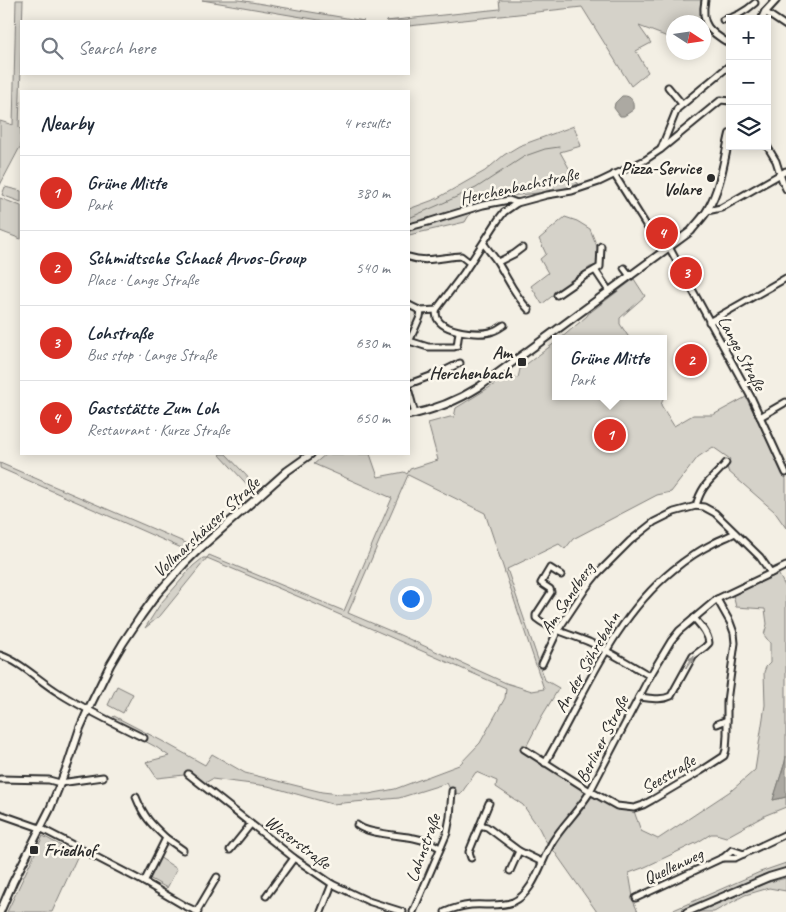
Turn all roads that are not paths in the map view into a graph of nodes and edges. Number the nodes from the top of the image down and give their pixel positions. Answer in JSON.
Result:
{"nodes":[{"id":1,"x":705,"y":0,"type":"edge"},
{"id":2,"x":776,"y":0,"type":"edge"},
{"id":3,"x":757,"y":2,"type":"edge"},
{"id":4,"x":765,"y":15,"type":"edge"},
{"id":5,"x":771,"y":19,"type":"edge"},
{"id":6,"x":723,"y":20,"type":"dead end"},
{"id":7,"x":786,"y":26,"type":"edge"},
{"id":8,"x":726,"y":42,"type":"edge"},
{"id":9,"x":726,"y":69,"type":"edge"},
{"id":10,"x":668,"y":87,"type":"dead end"},
{"id":11,"x":726,"y":101,"type":"edge"},
{"id":12,"x":682,"y":104,"type":"junction"},
{"id":13,"x":660,"y":150,"type":"junction"},
{"id":14,"x":726,"y":150,"type":"edge"},
{"id":15,"x":769,"y":150,"type":"edge"},
{"id":16,"x":786,"y":171,"type":"edge"},
{"id":17,"x":614,"y":174,"type":"junction"},
{"id":18,"x":780,"y":174,"type":"junction"},
{"id":19,"x":786,"y":189,"type":"edge"},
{"id":20,"x":517,"y":203,"type":"junction"},
{"id":21,"x":708,"y":210,"type":"junction"},
{"id":22,"x":410,"y":226,"type":"edge"},
{"id":23,"x":484,"y":244,"type":"junction"},
{"id":24,"x":601,"y":246,"type":"dead end"},
{"id":25,"x":669,"y":247,"type":"junction"},
{"id":26,"x":522,"y":248,"type":"dead end"},
{"id":27,"x":663,"y":252,"type":"junction"},
{"id":28,"x":410,"y":256,"type":"edge"},
{"id":29,"x":498,"y":262,"type":"junction"},
{"id":30,"x":470,"y":263,"type":"junction"},
{"id":31,"x":624,"y":268,"type":"dead end"},
{"id":32,"x":595,"y":270,"type":"junction"},
{"id":33,"x":630,"y":276,"type":"junction"},
{"id":34,"x":786,"y":278,"type":"edge"},
{"id":35,"x":609,"y":291,"type":"junction"},
{"id":36,"x":557,"y":295,"type":"dead end"},
{"id":37,"x":410,"y":306,"type":"edge"},
{"id":38,"x":436,"y":310,"type":"junction"},
{"id":39,"x":529,"y":310,"type":"dead end"},
{"id":40,"x":421,"y":311,"type":"junction"},
{"id":41,"x":709,"y":322,"type":"junction"},
{"id":42,"x":504,"y":325,"type":"dead end"},
{"id":43,"x":459,"y":332,"type":"junction"},
{"id":44,"x":410,"y":340,"type":"edge"},
{"id":45,"x":410,"y":342,"type":"edge"},
{"id":46,"x":460,"y":363,"type":"dead end"},
{"id":47,"x":410,"y":384,"type":"edge"},
{"id":48,"x":410,"y":399,"type":"edge"},
{"id":49,"x":786,"y":402,"type":"edge"},
{"id":50,"x":412,"y":414,"type":"edge"},
{"id":51,"x":760,"y":417,"type":"junction"},
{"id":52,"x":310,"y":455,"type":"edge"},
{"id":53,"x":726,"y":463,"type":"dead end"},
{"id":54,"x":786,"y":473,"type":"edge"},
{"id":55,"x":696,"y":506,"type":"junction"},
{"id":56,"x":735,"y":533,"type":"junction"},
{"id":57,"x":786,"y":566,"type":"edge"},
{"id":58,"x":771,"y":573,"type":"junction"},
{"id":59,"x":561,"y":575,"type":"dead end"},
{"id":60,"x":717,"y":599,"type":"junction"},
{"id":61,"x":694,"y":618,"type":"junction"},
{"id":62,"x":558,"y":630,"type":"junction"},
{"id":63,"x":606,"y":650,"type":"junction"},
{"id":64,"x":0,"y":655,"type":"edge"},
{"id":65,"x":542,"y":664,"type":"dead end"},
{"id":66,"x":650,"y":676,"type":"junction"},
{"id":67,"x":639,"y":697,"type":"junction"},
{"id":68,"x":88,"y":710,"type":"junction"},
{"id":69,"x":727,"y":720,"type":"junction"},
{"id":70,"x":717,"y":724,"type":"dead end"},
{"id":71,"x":144,"y":738,"type":"dead end"},
{"id":72,"x":524,"y":749,"type":"dead end"},
{"id":73,"x":546,"y":763,"type":"junction"},
{"id":74,"x":188,"y":774,"type":"dead end"},
{"id":75,"x":103,"y":777,"type":"dead end"},
{"id":76,"x":0,"y":779,"type":"edge"},
{"id":77,"x":60,"y":783,"type":"junction"},
{"id":78,"x":590,"y":791,"type":"junction"},
{"id":79,"x":452,"y":792,"type":"dead end"},
{"id":80,"x":136,"y":798,"type":"dead end"},
{"id":81,"x":489,"y":803,"type":"dead end"},
{"id":82,"x":0,"y":814,"type":"edge"},
{"id":83,"x":252,"y":824,"type":"junction"},
{"id":84,"x":357,"y":825,"type":"dead end"},
{"id":85,"x":480,"y":825,"type":"junction"},
{"id":86,"x":40,"y":828,"type":"junction"},
{"id":87,"x":786,"y":834,"type":"edge"},
{"id":88,"x":166,"y":838,"type":"junction"},
{"id":89,"x":440,"y":848,"type":"junction"},
{"id":90,"x":182,"y":850,"type":"dead end"},
{"id":91,"x":230,"y":850,"type":"dead end"},
{"id":92,"x":519,"y":850,"type":"junction"},
{"id":93,"x":294,"y":858,"type":"junction"},
{"id":94,"x":471,"y":858,"type":"dead end"},
{"id":95,"x":542,"y":862,"type":"junction"},
{"id":96,"x":510,"y":871,"type":"dead end"},
{"id":97,"x":786,"y":872,"type":"edge"},
{"id":98,"x":217,"y":877,"type":"dead end"},
{"id":99,"x":144,"y":882,"type":"junction"},
{"id":100,"x":332,"y":884,"type":"junction"},
{"id":101,"x":266,"y":896,"type":"dead end"},
{"id":102,"x":636,"y":898,"type":"dead end"},
{"id":103,"x":3,"y":899,"type":"edge"},
{"id":104,"x":185,"y":906,"type":"junction"},
{"id":105,"x":0,"y":912,"type":"edge"},
{"id":106,"x":182,"y":912,"type":"edge"},
{"id":107,"x":198,"y":912,"type":"edge"},
{"id":108,"x":321,"y":912,"type":"edge"},
{"id":109,"x":403,"y":912,"type":"edge"},
{"id":110,"x":413,"y":912,"type":"edge"},
{"id":111,"x":445,"y":912,"type":"edge"},
{"id":112,"x":687,"y":912,"type":"edge"}],
"edges":[{"from":1,"to":8,"type":"street"},
{"from":2,"to":4,"type":"main road"},
{"from":3,"to":6,"type":"street"},
{"from":5,"to":7,"type":"street"},
{"from":9,"to":12,"type":"street"},
{"from":10,"to":12,"type":"street"},
{"from":11,"to":13,"type":"street","name":"Herchenbachstraße"},
{"from":12,"to":13,"type":"street"},
{"from":13,"to":17,"type":"street","name":"Herchenbachstraße"},
{"from":14,"to":21,"type":"main road"},
{"from":15,"to":18,"type":"street"},
{"from":16,"to":18,"type":"street"},
{"from":17,"to":20,"type":"street","name":"Herchenbachstraße"},
{"from":17,"to":27,"type":"street"},
{"from":18,"to":19,"type":"street"},
{"from":18,"to":21,"type":"street"},
{"from":20,"to":22,"type":"street","name":"Herchenbachstraße"},
{"from":20,"to":23,"type":"street"},
{"from":21,"to":25,"type":"main road"},
{"from":23,"to":29,"type":"street"},
{"from":23,"to":30,"type":"street"},
{"from":24,"to":32,"type":"street"},
{"from":25,"to":27,"type":"main road"},
{"from":25,"to":41,"type":"street","name":"Lange Straße"},
{"from":26,"to":29,"type":"street"},
{"from":27,"to":33,"type":"main road"},
{"from":28,"to":30,"type":"street"},
{"from":29,"to":39,"type":"street"},
{"from":30,"to":38,"type":"street"},
{"from":31,"to":33,"type":"street"},
{"from":32,"to":35,"type":"street"},
{"from":32,"to":36,"type":"street"},
{"from":33,"to":35,"type":"main road"},
{"from":34,"to":41,"type":"street"},
{"from":35,"to":50,"type":"main road"},
{"from":37,"to":40,"type":"street"},
{"from":38,"to":40,"type":"street"},
{"from":38,"to":43,"type":"street"},
{"from":40,"to":44,"type":"street"},
{"from":41,"to":51,"type":"street","name":"Lange Straße"},
{"from":42,"to":43,"type":"street"},
{"from":43,"to":45,"type":"street"},
{"from":46,"to":47,"type":"street"},
{"from":48,"to":50,"type":"street"},
{"from":49,"to":51,"type":"street"},
{"from":51,"to":54,"type":"street","name":"Lange Straße"},
{"from":52,"to":68,"type":"main road","name":"Vollmarshäuser Straße"},
{"from":53,"to":55,"type":"street"},
{"from":55,"to":56,"type":"street"},
{"from":55,"to":62,"type":"street","name":"Am Sandberg"},
{"from":56,"to":58,"type":"street"},
{"from":56,"to":63,"type":"street","name":"An der Söhrebahn"},
{"from":57,"to":58,"type":"street","name":"Berliner Straße"},
{"from":58,"to":60,"type":"street","name":"Berliner Straße"},
{"from":59,"to":62,"type":"street"},
{"from":60,"to":61,"type":"street","name":"Berliner Straße"},
{"from":60,"to":69,"type":"street","name":"Seestraße"},
{"from":61,"to":66,"type":"street","name":"Berliner Straße"},
{"from":67,"to":61,"type":"street","one_way":true},
{"from":62,"to":63,"type":"street"},
{"from":62,"to":65,"type":"street","name":"Am Sandberg"},
{"from":63,"to":66,"type":"street"},
{"from":63,"to":73,"type":"street","name":"An der Söhrebahn"},
{"from":64,"to":68,"type":"street"},
{"from":66,"to":67,"type":"street","name":"Berliner Straße"},
{"from":67,"to":78,"type":"street","name":"Berliner Straße"},
{"from":68,"to":71,"type":"street"},
{"from":68,"to":77,"type":"main road","name":"Vollmarshäuser Straße"},
{"from":69,"to":70,"type":"street"},
{"from":69,"to":78,"type":"street","name":"Seestraße"},
{"from":72,"to":73,"type":"street"},
{"from":73,"to":78,"type":"street"},
{"from":74,"to":83,"type":"street","name":"Weserstraße"},
{"from":75,"to":77,"type":"street"},
{"from":76,"to":77,"type":"street"},
{"from":77,"to":86,"type":"main road","name":"Vollmarshäuser Straße"},
{"from":78,"to":95,"type":"street","name":"Berliner Straße"},
{"from":79,"to":89,"type":"street","name":"Lahnstraße"},
{"from":80,"to":88,"type":"street"},
{"from":81,"to":85,"type":"street"},
{"from":82,"to":86,"type":"street"},
{"from":83,"to":91,"type":"street"},
{"from":83,"to":93,"type":"street","name":"Weserstraße"},
{"from":84,"to":89,"type":"street"},
{"from":85,"to":92,"type":"street"},
{"from":85,"to":94,"type":"street"},
{"from":86,"to":99,"type":"street"},
{"from":86,"to":103,"type":"main road","name":"Vollmarshäuser Straße"},
{"from":87,"to":102,"type":"street","name":"Quellenweg"},
{"from":88,"to":90,"type":"street"},
{"from":88,"to":99,"type":"street"},
{"from":89,"to":110,"type":"street","name":"Lahnstraße"},
{"from":92,"to":95,"type":"street"},
{"from":92,"to":96,"type":"street"},
{"from":93,"to":100,"type":"street","name":"Weserstraße"},
{"from":93,"to":101,"type":"street"},
{"from":95,"to":111,"type":"street","name":"Berliner Straße"},
{"from":97,"to":112,"type":"main road"},
{"from":98,"to":107,"type":"street"},
{"from":99,"to":104,"type":"street"},
{"from":100,"to":108,"type":"street"},
{"from":100,"to":109,"type":"street","name":"Weserstraße"},
{"from":103,"to":105,"type":"main road","name":"Vollmarshäuser Straße"},
{"from":104,"to":106,"type":"street"},
{"from":104,"to":107,"type":"street"}]}
